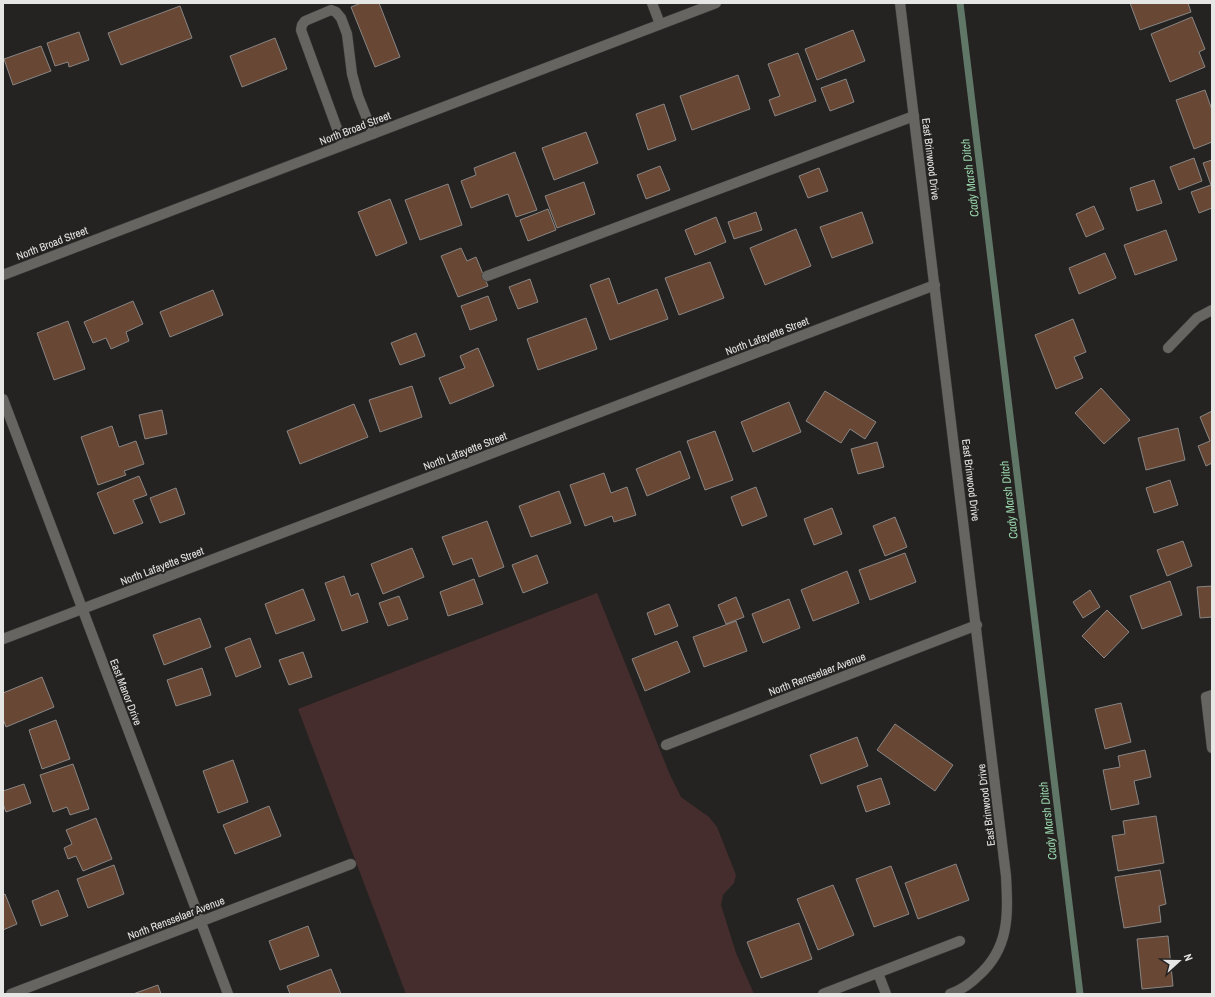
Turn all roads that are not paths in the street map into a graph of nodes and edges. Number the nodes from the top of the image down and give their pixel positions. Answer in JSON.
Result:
{"nodes":[{"id":1,"x":652,"y":3,"type":"edge"},
{"id":2,"x":716,"y":3,"type":"edge"},
{"id":3,"x":900,"y":3,"type":"edge"},
{"id":4,"x":660,"y":24,"type":"junction"},
{"id":5,"x":914,"y":116,"type":"junction"},
{"id":6,"x":373,"y":134,"type":"junction"},
{"id":7,"x":342,"y":145,"type":"junction"},
{"id":8,"x":3,"y":275,"type":"edge"},
{"id":9,"x":487,"y":276,"type":"dead end"},
{"id":10,"x":935,"y":285,"type":"junction"},
{"id":11,"x":1212,"y":310,"type":"edge"},
{"id":12,"x":1168,"y":348,"type":"dead end"},
{"id":13,"x":3,"y":399,"type":"edge"},
{"id":14,"x":82,"y":609,"type":"junction"},
{"id":15,"x":977,"y":625,"type":"junction"},
{"id":16,"x":3,"y":639,"type":"edge"},
{"id":17,"x":1209,"y":696,"type":"edge"},
{"id":18,"x":666,"y":745,"type":"dead end"},
{"id":19,"x":1212,"y":748,"type":"edge"},
{"id":20,"x":351,"y":864,"type":"dead end"},
{"id":21,"x":201,"y":921,"type":"junction"},
{"id":22,"x":960,"y":942,"type":"dead end"},
{"id":23,"x":878,"y":973,"type":"junction"},
{"id":24,"x":11,"y":994,"type":"edge"},
{"id":25,"x":228,"y":994,"type":"edge"},
{"id":26,"x":823,"y":994,"type":"edge"},
{"id":27,"x":886,"y":994,"type":"edge"},
{"id":28,"x":950,"y":994,"type":"edge"}],
"edges":[{"from":1,"to":4,"type":"street"},
{"from":2,"to":4,"type":"street","name":"North Broad Street"},
{"from":3,"to":5,"type":"street","name":"East Brinwood Drive"},
{"from":4,"to":6,"type":"street","name":"North Broad Street"},
{"from":5,"to":9,"type":"street"},
{"from":5,"to":10,"type":"street","name":"East Brinwood Drive"},
{"from":6,"to":7,"type":"street","name":"North Broad Street"},
{"from":6,"to":7,"type":"street"},
{"from":7,"to":8,"type":"street","name":"North Broad Street"},
{"from":10,"to":14,"type":"street","name":"North Lafayette Street"},
{"from":10,"to":15,"type":"street","name":"East Brinwood Drive"},
{"from":11,"to":12,"type":"street"},
{"from":13,"to":14,"type":"street","name":"East Manor Drive"},
{"from":14,"to":16,"type":"street","name":"North Lafayette Street"},
{"from":14,"to":21,"type":"street","name":"East Manor Drive"},
{"from":15,"to":18,"type":"street","name":"North Rensselaer Avenue"},
{"from":15,"to":28,"type":"street","name":"East Brinwood Drive"},
{"from":17,"to":19,"type":"street"},
{"from":20,"to":21,"type":"street","name":"North Rensselaer Avenue"},
{"from":21,"to":24,"type":"street","name":"North Rensselaer Avenue"},
{"from":21,"to":25,"type":"street","name":"East Manor Drive"},
{"from":22,"to":23,"type":"street"},
{"from":23,"to":26,"type":"street"},
{"from":23,"to":27,"type":"street"}]}
